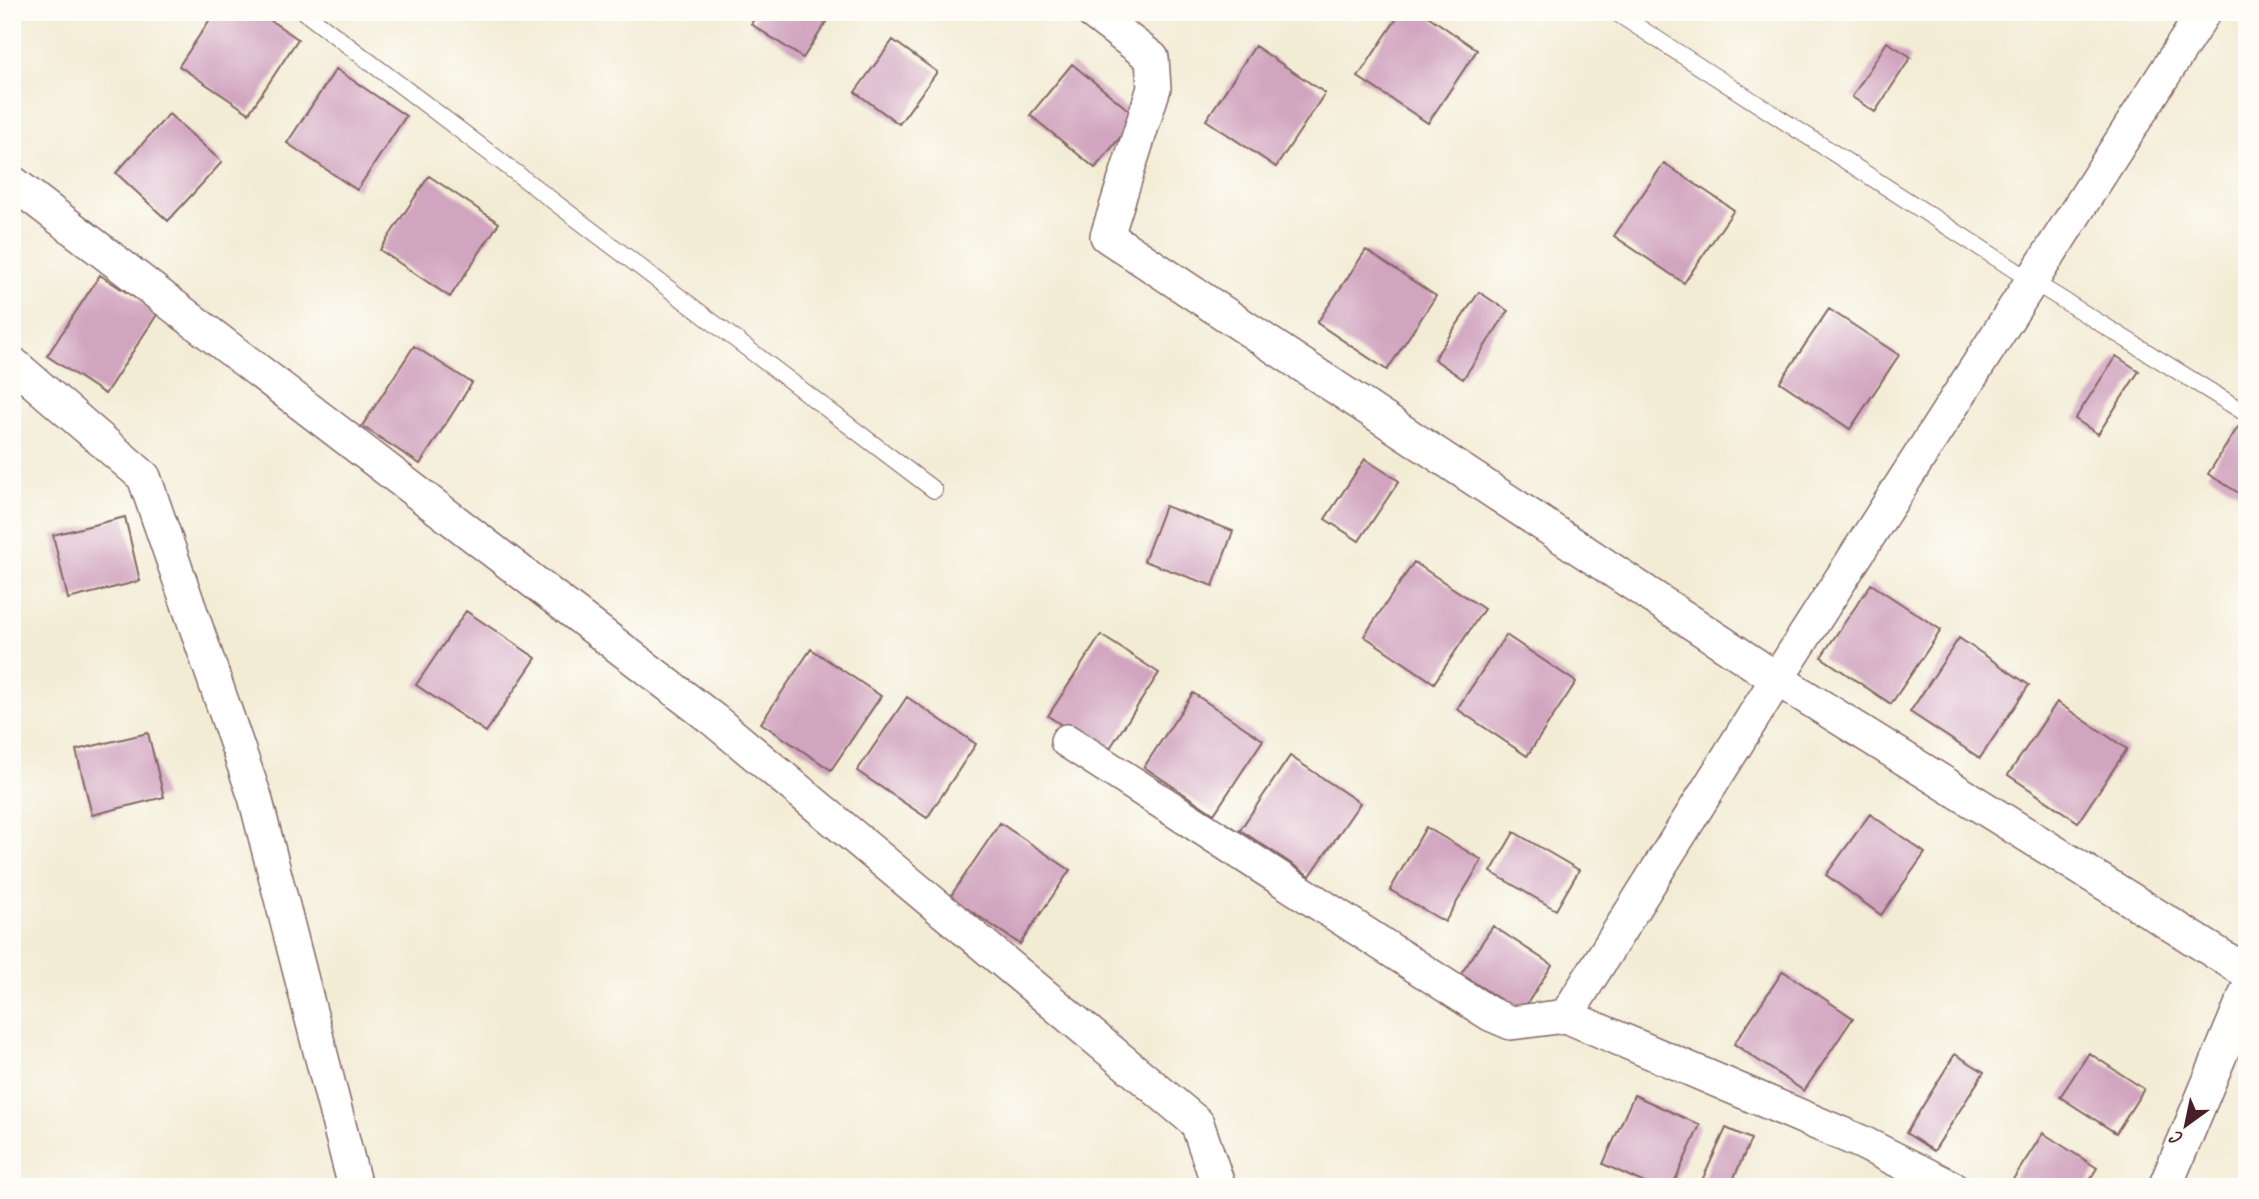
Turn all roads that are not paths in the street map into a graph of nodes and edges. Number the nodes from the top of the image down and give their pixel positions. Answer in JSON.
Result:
{"nodes":[{"id":1,"x":304,"y":12,"type":"edge"},
{"id":2,"x":1092,"y":12,"type":"edge"},
{"id":3,"x":1615,"y":12,"type":"edge"},
{"id":4,"x":2204,"y":12,"type":"edge"},
{"id":5,"x":12,"y":182,"type":"edge"},
{"id":6,"x":2032,"y":281,"type":"junction"},
{"id":7,"x":12,"y":363,"type":"edge"},
{"id":8,"x":2247,"y":414,"type":"edge"},
{"id":9,"x":934,"y":490,"type":"dead end"},
{"id":10,"x":1777,"y":679,"type":"junction"},
{"id":11,"x":1067,"y":741,"type":"dead end"},
{"id":12,"x":2247,"y":972,"type":"edge"},
{"id":13,"x":2247,"y":991,"type":"edge"},
{"id":14,"x":1566,"y":1016,"type":"junction"},
{"id":15,"x":355,"y":1187,"type":"edge"},
{"id":16,"x":1219,"y":1187,"type":"edge"},
{"id":17,"x":1951,"y":1187,"type":"edge"},
{"id":18,"x":2165,"y":1187,"type":"edge"}],
"edges":[{"from":1,"to":9,"type":"lane"},
{"from":2,"to":10,"type":"street"},
{"from":3,"to":6,"type":"lane"},
{"from":4,"to":6,"type":"street"},
{"from":5,"to":16,"type":"street"},
{"from":6,"to":8,"type":"lane"},
{"from":6,"to":10,"type":"street"},
{"from":7,"to":15,"type":"street"},
{"from":10,"to":12,"type":"street"},
{"from":10,"to":14,"type":"street"},
{"from":11,"to":14,"type":"street"},
{"from":13,"to":18,"type":"street"},
{"from":14,"to":17,"type":"street"}]}
